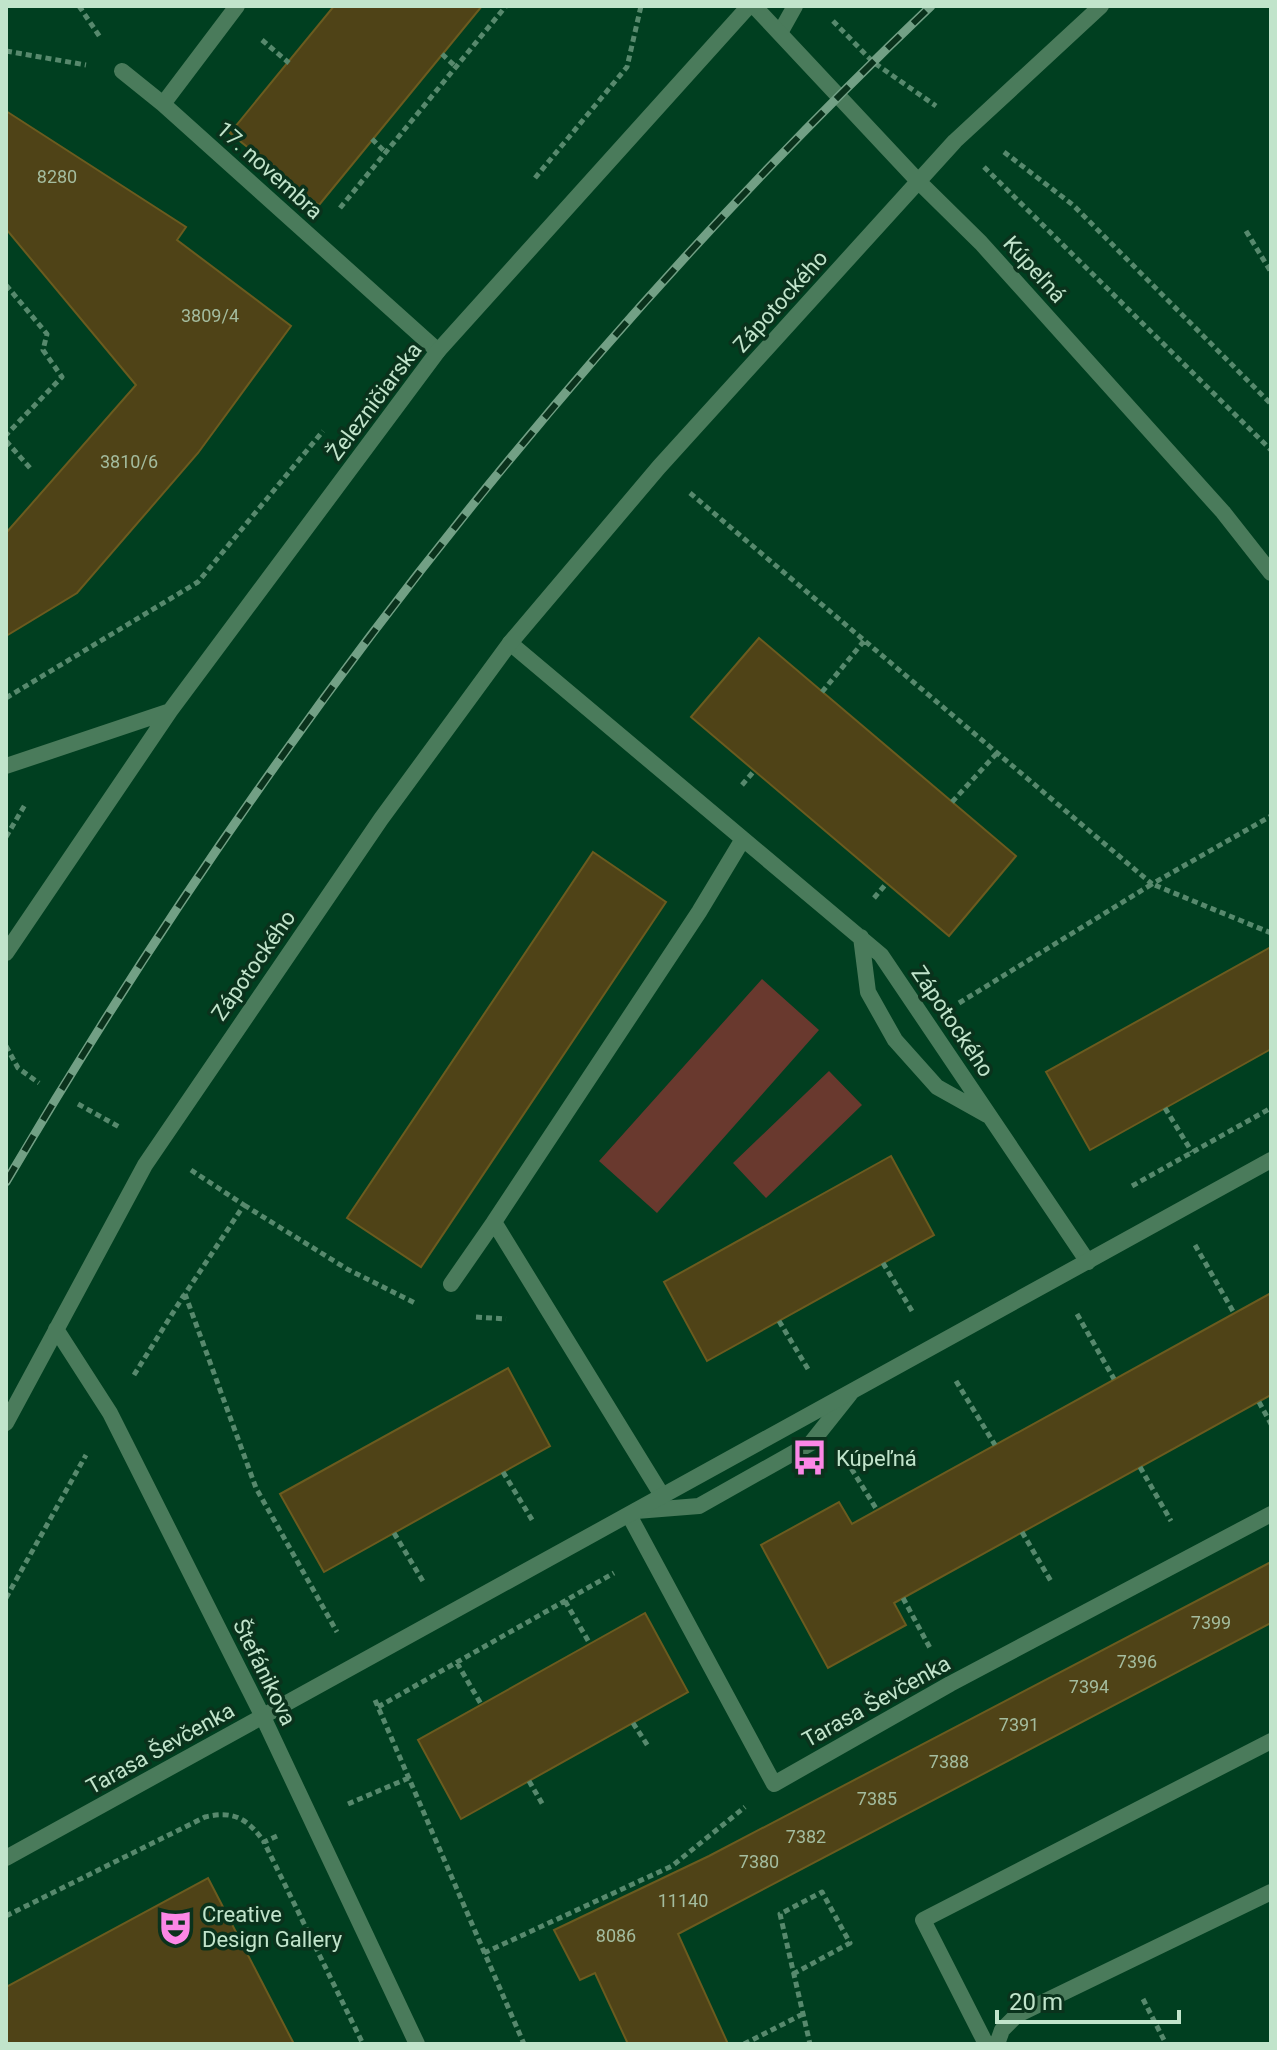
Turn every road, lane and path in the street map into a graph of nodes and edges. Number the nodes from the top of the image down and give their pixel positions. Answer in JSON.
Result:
{"nodes":[{"id":1,"x":237,"y":6,"type":"edge"},
{"id":2,"x":506,"y":6,"type":"edge"},
{"id":3,"x":641,"y":6,"type":"edge"},
{"id":4,"x":752,"y":6,"type":"edge"},
{"id":5,"x":795,"y":6,"type":"edge"},
{"id":6,"x":1101,"y":6,"type":"edge"},
{"id":7,"x":831,"y":17,"type":"dead end"},
{"id":8,"x":781,"y":31,"type":"junction"},
{"id":9,"x":6,"y":51,"type":"edge"},
{"id":10,"x":442,"y":54,"type":"dead end"},
{"id":11,"x":456,"y":67,"type":"junction"},
{"id":12,"x":122,"y":71,"type":"joint"},
{"id":13,"x":163,"y":104,"type":"junction"},
{"id":14,"x":968,"y":129,"type":"junction"},
{"id":15,"x":372,"y":139,"type":"dead end"},
{"id":16,"x":955,"y":141,"type":"junction"},
{"id":17,"x":385,"y":152,"type":"junction"},
{"id":18,"x":918,"y":181,"type":"junction"},
{"id":19,"x":529,"y":185,"type":"dead end"},
{"id":20,"x":1246,"y":231,"type":"dead end"},
{"id":21,"x":314,"y":240,"type":"junction"},
{"id":22,"x":1271,"y":272,"type":"edge"},
{"id":23,"x":6,"y":285,"type":"edge"},
{"id":24,"x":438,"y":351,"type":"junction"},
{"id":25,"x":1271,"y":404,"type":"edge"},
{"id":26,"x":330,"y":424,"type":"dead end"},
{"id":27,"x":6,"y":438,"type":"edge"},
{"id":28,"x":1271,"y":450,"type":"edge"},
{"id":29,"x":659,"y":467,"type":"junction"},
{"id":30,"x":30,"y":468,"type":"dead end"},
{"id":31,"x":1271,"y":573,"type":"edge"},
{"id":32,"x":864,"y":641,"type":"junction"},
{"id":33,"x":510,"y":643,"type":"junction"},
{"id":34,"x":822,"y":692,"type":"dead end"},
{"id":35,"x":6,"y":698,"type":"edge"},
{"id":36,"x":170,"y":711,"type":"junction"},
{"id":37,"x":997,"y":753,"type":"junction"},
{"id":38,"x":6,"y":766,"type":"edge"},
{"id":39,"x":952,"y":802,"type":"dead end"},
{"id":40,"x":1271,"y":816,"type":"edge"},
{"id":41,"x":743,"y":839,"type":"junction"},
{"id":42,"x":1152,"y":884,"type":"junction"},
{"id":43,"x":1271,"y":933,"type":"edge"},
{"id":44,"x":861,"y":937,"type":"junction"},
{"id":45,"x":6,"y":953,"type":"edge"},
{"id":46,"x":927,"y":1022,"type":"junction"},
{"id":47,"x":6,"y":1046,"type":"edge"},
{"id":48,"x":39,"y":1083,"type":"dead end"},
{"id":49,"x":78,"y":1104,"type":"dead end"},
{"id":50,"x":1165,"y":1108,"type":"dead end"},
{"id":51,"x":101,"y":1117,"type":"dead end"},
{"id":52,"x":990,"y":1117,"type":"junction"},
{"id":53,"x":157,"y":1147,"type":"junction"},
{"id":54,"x":1192,"y":1152,"type":"dead end"},
{"id":55,"x":1271,"y":1160,"type":"edge"},
{"id":56,"x":244,"y":1205,"type":"junction"},
{"id":57,"x":494,"y":1222,"type":"junction"},
{"id":58,"x":1195,"y":1244,"type":"dead end"},
{"id":59,"x":1088,"y":1262,"type":"junction"},
{"id":60,"x":883,"y":1263,"type":"dead end"},
{"id":61,"x":451,"y":1284,"type":"dead end"},
{"id":62,"x":428,"y":1310,"type":"dead end"},
{"id":63,"x":912,"y":1311,"type":"dead end"},
{"id":64,"x":1076,"y":1311,"type":"dead end"},
{"id":65,"x":1234,"y":1313,"type":"dead end"},
{"id":66,"x":470,"y":1317,"type":"dead end"},
{"id":67,"x":557,"y":1320,"type":"junction"},
{"id":68,"x":779,"y":1321,"type":"dead end"},
{"id":69,"x":56,"y":1329,"type":"junction"},
{"id":70,"x":808,"y":1369,"type":"dead end"},
{"id":71,"x":956,"y":1379,"type":"dead end"},
{"id":72,"x":1114,"y":1379,"type":"dead end"},
{"id":73,"x":850,"y":1394,"type":"junction"},
{"id":74,"x":1259,"y":1402,"type":"dead end"},
{"id":75,"x":1269,"y":1414,"type":"edge"},
{"id":76,"x":6,"y":1423,"type":"edge"},
{"id":77,"x":1271,"y":1424,"type":"edge"},
{"id":78,"x":995,"y":1445,"type":"dead end"},
{"id":79,"x":845,"y":1459,"type":"dead end"},
{"id":80,"x":1140,"y":1467,"type":"dead end"},
{"id":81,"x":503,"y":1472,"type":"dead end"},
{"id":82,"x":663,"y":1497,"type":"junction"},
{"id":83,"x":877,"y":1510,"type":"dead end"},
{"id":84,"x":633,"y":1513,"type":"junction"},
{"id":85,"x":1271,"y":1514,"type":"edge"},
{"id":86,"x":535,"y":1524,"type":"dead end"},
{"id":87,"x":1022,"y":1532,"type":"dead end"},
{"id":88,"x":394,"y":1533,"type":"dead end"},
{"id":89,"x":1191,"y":1557,"type":"junction"},
{"id":90,"x":426,"y":1585,"type":"dead end"},
{"id":91,"x":903,"y":1598,"type":"dead end"},
{"id":92,"x":565,"y":1601,"type":"dead end"},
{"id":93,"x":1073,"y":1619,"type":"junction"},
{"id":94,"x":590,"y":1644,"type":"dead end"},
{"id":95,"x":457,"y":1663,"type":"dead end"},
{"id":96,"x":356,"y":1665,"type":"junction"},
{"id":97,"x":950,"y":1684,"type":"junction"},
{"id":98,"x":481,"y":1704,"type":"dead end"},
{"id":99,"x":263,"y":1717,"type":"junction"},
{"id":100,"x":633,"y":1723,"type":"dead end"},
{"id":101,"x":1271,"y":1741,"type":"edge"},
{"id":102,"x":648,"y":1746,"type":"dead end"},
{"id":103,"x":529,"y":1781,"type":"dead end"},
{"id":104,"x":774,"y":1784,"type":"junction"},
{"id":105,"x":543,"y":1805,"type":"dead end"},
{"id":106,"x":264,"y":1842,"type":"dead end"},
{"id":107,"x":6,"y":1858,"type":"edge"},
{"id":108,"x":1271,"y":1892,"type":"edge"},
{"id":109,"x":6,"y":1916,"type":"edge"},
{"id":110,"x":484,"y":1953,"type":"junction"},
{"id":111,"x":793,"y":1974,"type":"junction"},
{"id":112,"x":803,"y":2014,"type":"junction"},
{"id":113,"x":417,"y":2044,"type":"edge"},
{"id":114,"x":524,"y":2044,"type":"edge"},
{"id":115,"x":744,"y":2044,"type":"edge"},
{"id":116,"x":810,"y":2044,"type":"edge"},
{"id":117,"x":986,"y":2044,"type":"edge"},
{"id":118,"x":997,"y":2044,"type":"edge"}],
"edges":[{"from":1,"to":13,"type":"street"},
{"from":2,"to":11,"type":"path"},
{"from":3,"to":19,"type":"path"},
{"from":4,"to":8,"type":"street","name":"Kúpeľná"},
{"from":4,"to":24,"type":"street","name":"Železničiarska"},
{"from":5,"to":8,"type":"street"},
{"from":6,"to":14,"type":"street","name":"Zápotockého"},
{"from":7,"to":14,"type":"path"},
{"from":8,"to":18,"type":"street","name":"Kúpeľná"},
{"from":9,"to":12,"type":"path"},
{"from":10,"to":11,"type":"path"},
{"from":11,"to":17,"type":"path"},
{"from":12,"to":13,"type":"street","name":"17. novembra"},
{"from":13,"to":21,"type":"street","name":"17. novembra"},
{"from":14,"to":16,"type":"street","name":"Zápotockého"},
{"from":14,"to":25,"type":"path"},
{"from":15,"to":17,"type":"path"},
{"from":16,"to":18,"type":"street","name":"Zápotockého"},
{"from":16,"to":28,"type":"path"},
{"from":17,"to":21,"type":"path"},
{"from":18,"to":29,"type":"street","name":"Zápotockého"},
{"from":18,"to":31,"type":"street","name":"Kúpeľná"},
{"from":20,"to":22,"type":"path"},
{"from":21,"to":24,"type":"street","name":"17. novembra"},
{"from":23,"to":27,"type":"path"},
{"from":24,"to":36,"type":"street","name":"Železničiarska"},
{"from":26,"to":35,"type":"path"},
{"from":27,"to":30,"type":"path"},
{"from":29,"to":32,"type":"path"},
{"from":29,"to":33,"type":"street","name":"Zápotockého"},
{"from":32,"to":34,"type":"path"},
{"from":32,"to":37,"type":"path"},
{"from":33,"to":41,"type":"street","name":"Zápotockého"},
{"from":33,"to":53,"type":"street","name":"Zápotockého"},
{"from":36,"to":38,"type":"street"},
{"from":36,"to":45,"type":"street","name":"Železničiarska"},
{"from":37,"to":39,"type":"path"},
{"from":37,"to":42,"type":"path"},
{"from":40,"to":42,"type":"path"},
{"from":41,"to":44,"type":"street","name":"Zápotockého"},
{"from":41,"to":57,"type":"street"},
{"from":42,"to":43,"type":"path"},
{"from":42,"to":46,"type":"path"},
{"from":44,"to":46,"type":"street","name":"Zápotockého"},
{"from":44,"to":52,"type":"street"},
{"from":46,"to":52,"type":"street","name":"Zápotockého"},
{"from":47,"to":48,"type":"path"},
{"from":49,"to":51,"type":"path"},
{"from":50,"to":54,"type":"path"},
{"from":52,"to":59,"type":"street","name":"Zápotockého"},
{"from":53,"to":56,"type":"path"},
{"from":53,"to":69,"type":"street","name":"Zápotockého"},
{"from":55,"to":59,"type":"street","name":"Tarasa Ševčenka"},
{"from":56,"to":62,"type":"path"},
{"from":56,"to":96,"type":"path"},
{"from":57,"to":61,"type":"street"},
{"from":57,"to":67,"type":"street"},
{"from":58,"to":65,"type":"path"},
{"from":59,"to":73,"type":"street","name":"Tarasa Ševčenka"},
{"from":60,"to":63,"type":"path"},
{"from":64,"to":72,"type":"path"},
{"from":66,"to":67,"type":"path"},
{"from":67,"to":82,"type":"street"},
{"from":68,"to":70,"type":"path"},
{"from":69,"to":76,"type":"street","name":"Zápotockého"},
{"from":69,"to":99,"type":"street","name":"Štefánikova"},
{"from":71,"to":78,"type":"path"},
{"from":73,"to":82,"type":"street","name":"Tarasa Ševčenka"},
{"from":73,"to":84,"type":"street"},
{"from":74,"to":75,"type":"path"},
{"from":75,"to":77,"type":"path"},
{"from":79,"to":83,"type":"path"},
{"from":80,"to":89,"type":"path"},
{"from":81,"to":86,"type":"path"},
{"from":82,"to":84,"type":"street","name":"Tarasa Ševčenka"},
{"from":84,"to":96,"type":"street","name":"Tarasa Ševčenka"},
{"from":84,"to":104,"type":"street"},
{"from":85,"to":89,"type":"street","name":"Tarasa Ševčenka"},
{"from":87,"to":93,"type":"path"},
{"from":88,"to":90,"type":"path"},
{"from":89,"to":93,"type":"street","name":"Tarasa Ševčenka"},
{"from":91,"to":97,"type":"path"},
{"from":92,"to":94,"type":"path"},
{"from":93,"to":97,"type":"street","name":"Tarasa Ševčenka"},
{"from":95,"to":98,"type":"path"},
{"from":96,"to":99,"type":"street","name":"Tarasa Ševčenka"},
{"from":96,"to":110,"type":"path"},
{"from":97,"to":104,"type":"street","name":"Tarasa Ševčenka"},
{"from":99,"to":107,"type":"street","name":"Tarasa Ševčenka"},
{"from":99,"to":113,"type":"street","name":"Štefánikova"},
{"from":100,"to":102,"type":"path"},
{"from":101,"to":117,"type":"street"},
{"from":103,"to":105,"type":"path"},
{"from":104,"to":110,"type":"path"},
{"from":106,"to":109,"type":"path"},
{"from":108,"to":118,"type":"street"},
{"from":110,"to":114,"type":"path"},
{"from":111,"to":111,"type":"path"},
{"from":111,"to":112,"type":"path"},
{"from":112,"to":115,"type":"path"},
{"from":112,"to":116,"type":"path"}]}
